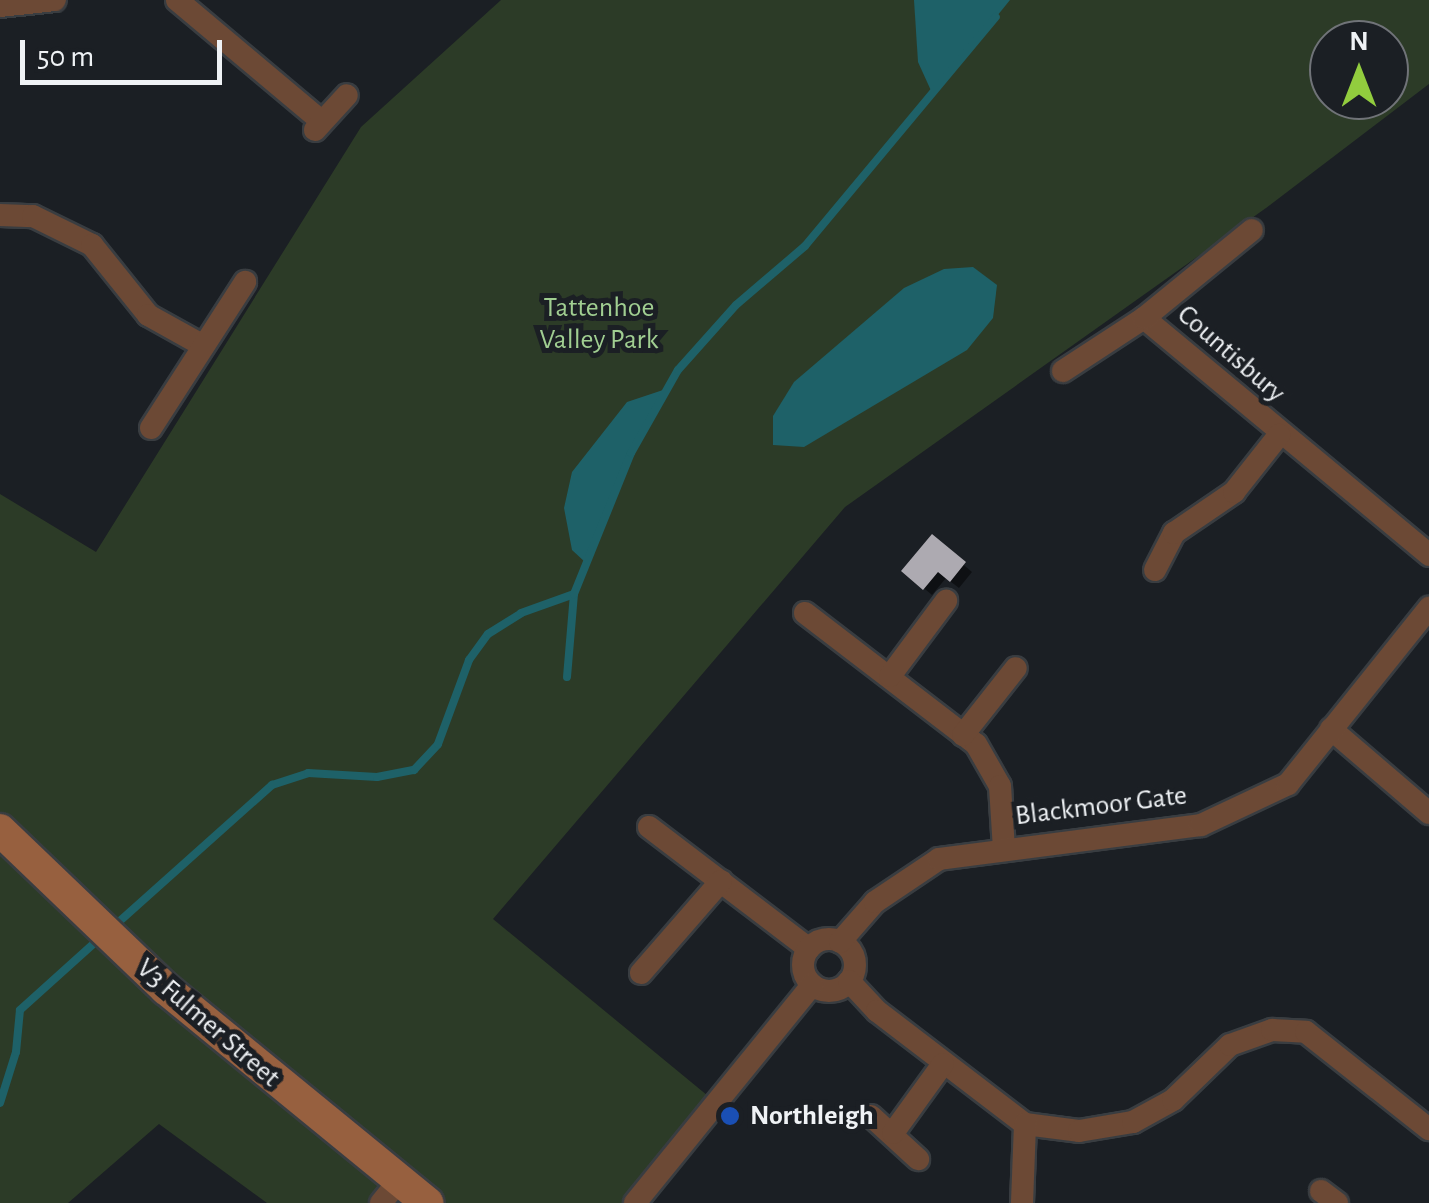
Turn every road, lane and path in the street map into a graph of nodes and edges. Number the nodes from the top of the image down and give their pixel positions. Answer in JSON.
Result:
{"nodes":[{"id":1,"x":55,"y":0,"type":"edge"},
{"id":2,"x":178,"y":0,"type":"edge"},
{"id":3,"x":0,"y":6,"type":"edge"},
{"id":4,"x":348,"y":96,"type":"dead end"},
{"id":5,"x":0,"y":216,"type":"edge"},
{"id":6,"x":1252,"y":230,"type":"dead end"},
{"id":7,"x":245,"y":282,"type":"dead end"},
{"id":8,"x":1144,"y":318,"type":"junction"},
{"id":9,"x":202,"y":345,"type":"junction"},
{"id":10,"x":1063,"y":372,"type":"dead end"},
{"id":11,"x":151,"y":428,"type":"dead end"},
{"id":12,"x":1279,"y":435,"type":"junction"},
{"id":13,"x":1429,"y":555,"type":"edge"},
{"id":14,"x":1155,"y":570,"type":"dead end"},
{"id":15,"x":946,"y":601,"type":"dead end"},
{"id":16,"x":1429,"y":608,"type":"edge"},
{"id":17,"x":805,"y":613,"type":"dead end"},
{"id":18,"x":1016,"y":668,"type":"dead end"},
{"id":19,"x":890,"y":676,"type":"junction"},
{"id":20,"x":1331,"y":729,"type":"junction"},
{"id":21,"x":963,"y":734,"type":"junction"},
{"id":22,"x":1429,"y":813,"type":"edge"},
{"id":23,"x":649,"y":827,"type":"dead end"},
{"id":24,"x":0,"y":830,"type":"edge"},
{"id":25,"x":1004,"y":849,"type":"junction"},
{"id":26,"x":721,"y":881,"type":"junction"},
{"id":27,"x":840,"y":942,"type":"junction"},
{"id":28,"x":669,"y":943,"type":"junction"},
{"id":29,"x":809,"y":949,"type":"junction"},
{"id":30,"x":687,"y":960,"type":"dead end"},
{"id":31,"x":641,"y":973,"type":"dead end"},
{"id":32,"x":849,"y":981,"type":"junction"},
{"id":33,"x":812,"y":985,"type":"junction"},
{"id":34,"x":942,"y":1064,"type":"junction"},
{"id":35,"x":871,"y":1116,"type":"dead end"},
{"id":36,"x":1025,"y":1124,"type":"junction"},
{"id":37,"x":1429,"y":1130,"type":"edge"},
{"id":38,"x":893,"y":1133,"type":"junction"},
{"id":39,"x":918,"y":1158,"type":"dead end"},
{"id":40,"x":390,"y":1192,"type":"edge"},
{"id":41,"x":426,"y":1203,"type":"edge"},
{"id":42,"x":636,"y":1203,"type":"edge"},
{"id":43,"x":1022,"y":1203,"type":"edge"}],
"edges":[{"from":1,"to":3,"type":"street"},
{"from":2,"to":4,"type":"street"},
{"from":5,"to":9,"type":"street"},
{"from":6,"to":8,"type":"street","name":"Countisbury"},
{"from":7,"to":9,"type":"street"},
{"from":8,"to":10,"type":"street","name":"Countisbury"},
{"from":8,"to":12,"type":"street","name":"Countisbury"},
{"from":9,"to":11,"type":"street"},
{"from":12,"to":13,"type":"street","name":"Countisbury"},
{"from":12,"to":14,"type":"street","name":"Countisbury"},
{"from":15,"to":19,"type":"street"},
{"from":16,"to":20,"type":"street","name":"Blackmoor Gate"},
{"from":17,"to":19,"type":"street"},
{"from":18,"to":21,"type":"street"},
{"from":19,"to":21,"type":"street"},
{"from":20,"to":22,"type":"street"},
{"from":20,"to":25,"type":"street","name":"Blackmoor Gate"},
{"from":21,"to":25,"type":"street"},
{"from":23,"to":26,"type":"street"},
{"from":24,"to":40,"type":"street","name":"V3 Fulmer Street"},
{"from":25,"to":27,"type":"street","name":"Blackmoor Gate"},
{"from":26,"to":28,"type":"street"},
{"from":26,"to":29,"type":"street"},
{"from":27,"to":29,"type":"street"},
{"from":27,"to":32,"type":"street"},
{"from":28,"to":30,"type":"street"},
{"from":28,"to":31,"type":"street"},
{"from":29,"to":33,"type":"street"},
{"from":32,"to":33,"type":"street"},
{"from":32,"to":34,"type":"street"},
{"from":33,"to":42,"type":"street"},
{"from":34,"to":36,"type":"street"},
{"from":34,"to":38,"type":"street"},
{"from":35,"to":38,"type":"street"},
{"from":36,"to":37,"type":"street"},
{"from":36,"to":43,"type":"street"},
{"from":38,"to":39,"type":"street"},
{"from":40,"to":41,"type":"street","name":"V3 Fulmer Street"}]}
